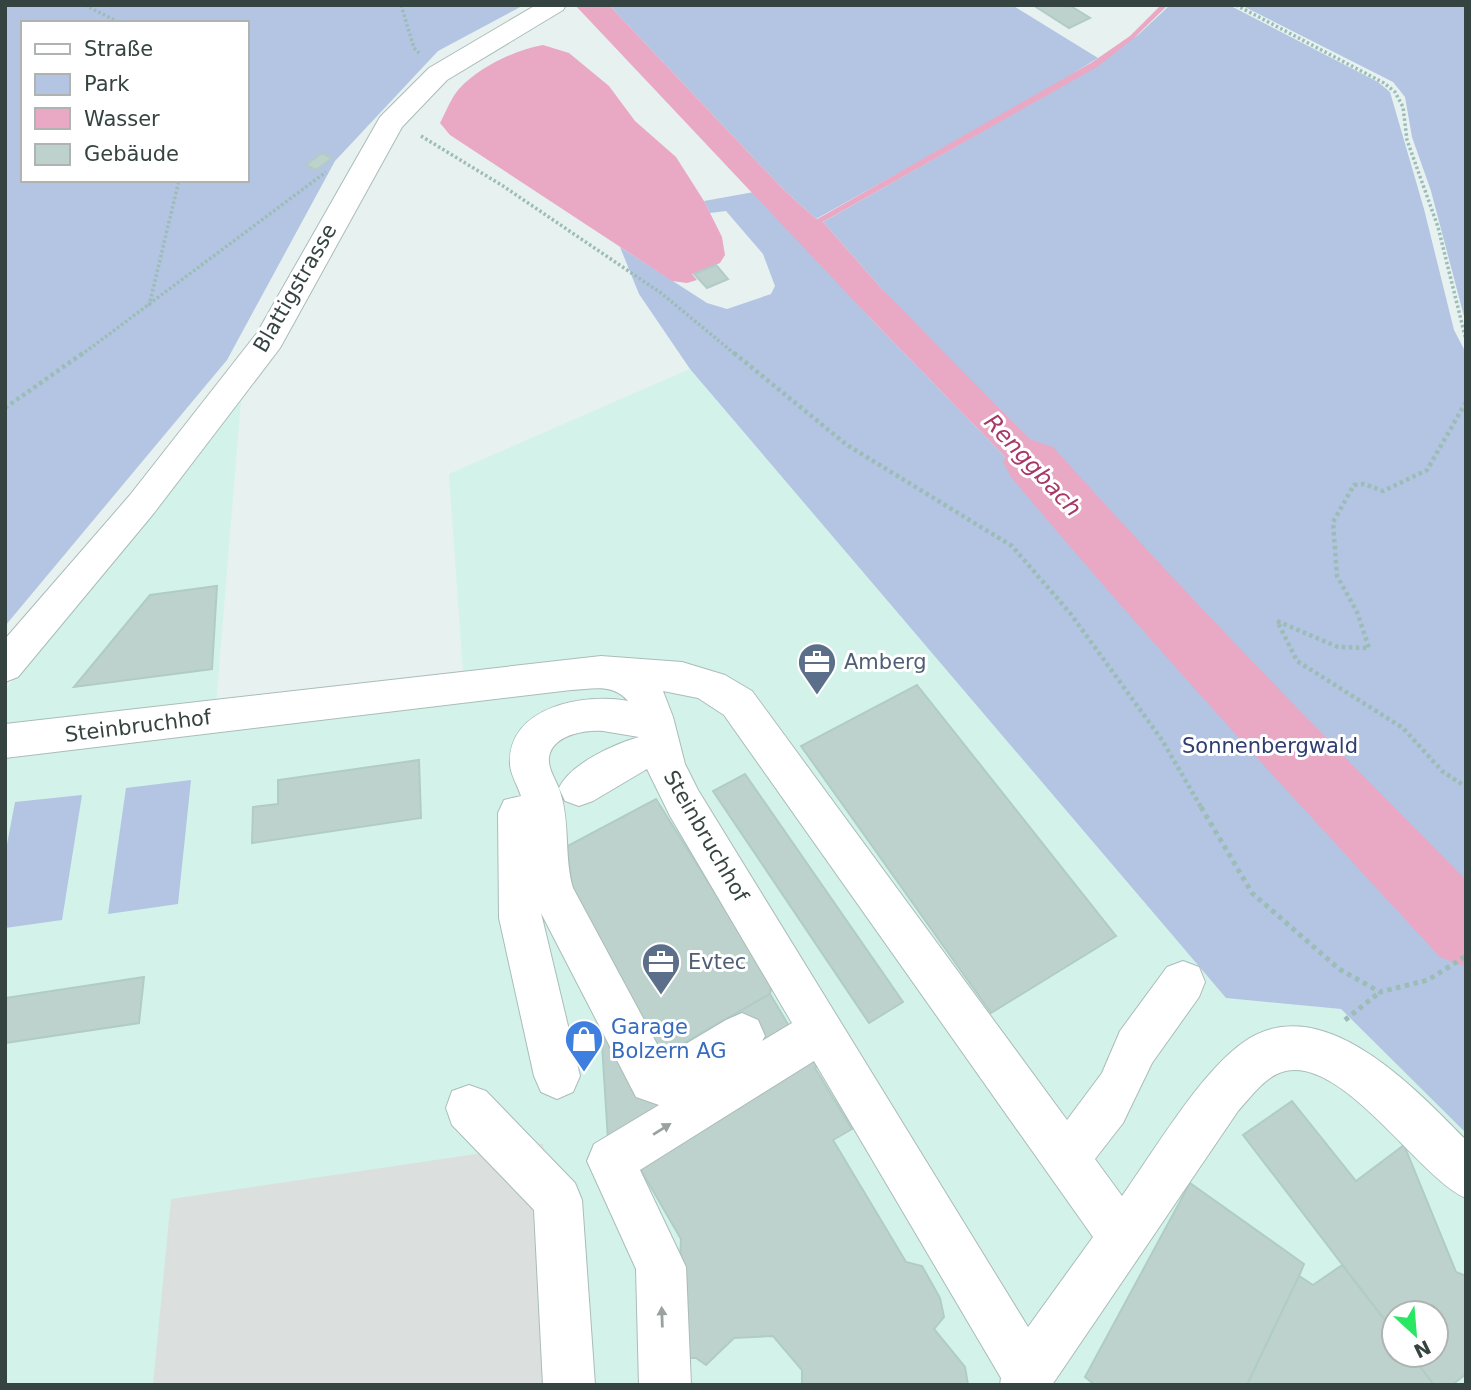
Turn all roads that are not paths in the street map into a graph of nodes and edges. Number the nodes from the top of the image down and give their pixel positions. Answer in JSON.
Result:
{"nodes":[{"id":1,"x":554,"y":5,"type":"edge"},
{"id":2,"x":5,"y":666,"type":"edge"},
{"id":3,"x":621,"y":676,"type":"junction"},
{"id":4,"x":657,"y":736,"type":"junction"},
{"id":5,"x":5,"y":741,"type":"edge"},
{"id":6,"x":530,"y":768,"type":"junction"},
{"id":7,"x":579,"y":788,"type":"dead end"},
{"id":8,"x":1183,"y":982,"type":"dead end"},
{"id":9,"x":821,"y":1031,"type":"junction"},
{"id":10,"x":743,"y":1036,"type":"dead end"},
{"id":11,"x":557,"y":1076,"type":"dead end"},
{"id":12,"x":470,"y":1108,"type":"dead end"},
{"id":13,"x":1066,"y":1158,"type":"junction"},
{"id":14,"x":1466,"y":1174,"type":"edge"},
{"id":15,"x":1121,"y":1235,"type":"junction"},
{"id":16,"x":1026,"y":1379,"type":"edge"},
{"id":17,"x":569,"y":1385,"type":"edge"},
{"id":18,"x":665,"y":1385,"type":"edge"}],
"edges":[{"from":1,"to":2,"type":"street","name":"Blattigstrasse"},
{"from":3,"to":4,"type":"street","name":"Steinbruchhof"},
{"from":3,"to":5,"type":"street","name":"Steinbruchhof"},
{"from":3,"to":13,"type":"street"},
{"from":4,"to":6,"type":"street"},
{"from":4,"to":7,"type":"street"},
{"from":4,"to":9,"type":"street","name":"Steinbruchhof"},
{"from":6,"to":10,"type":"street"},
{"from":6,"to":11,"type":"street"},
{"from":8,"to":13,"type":"street"},
{"from":9,"to":16,"type":"street","name":"Steinbruchhof"},
{"from":18,"to":9,"type":"street","one_way":true},
{"from":12,"to":17,"type":"street"},
{"from":13,"to":15,"type":"street"},
{"from":14,"to":15,"type":"street"},
{"from":15,"to":16,"type":"street"}]}
